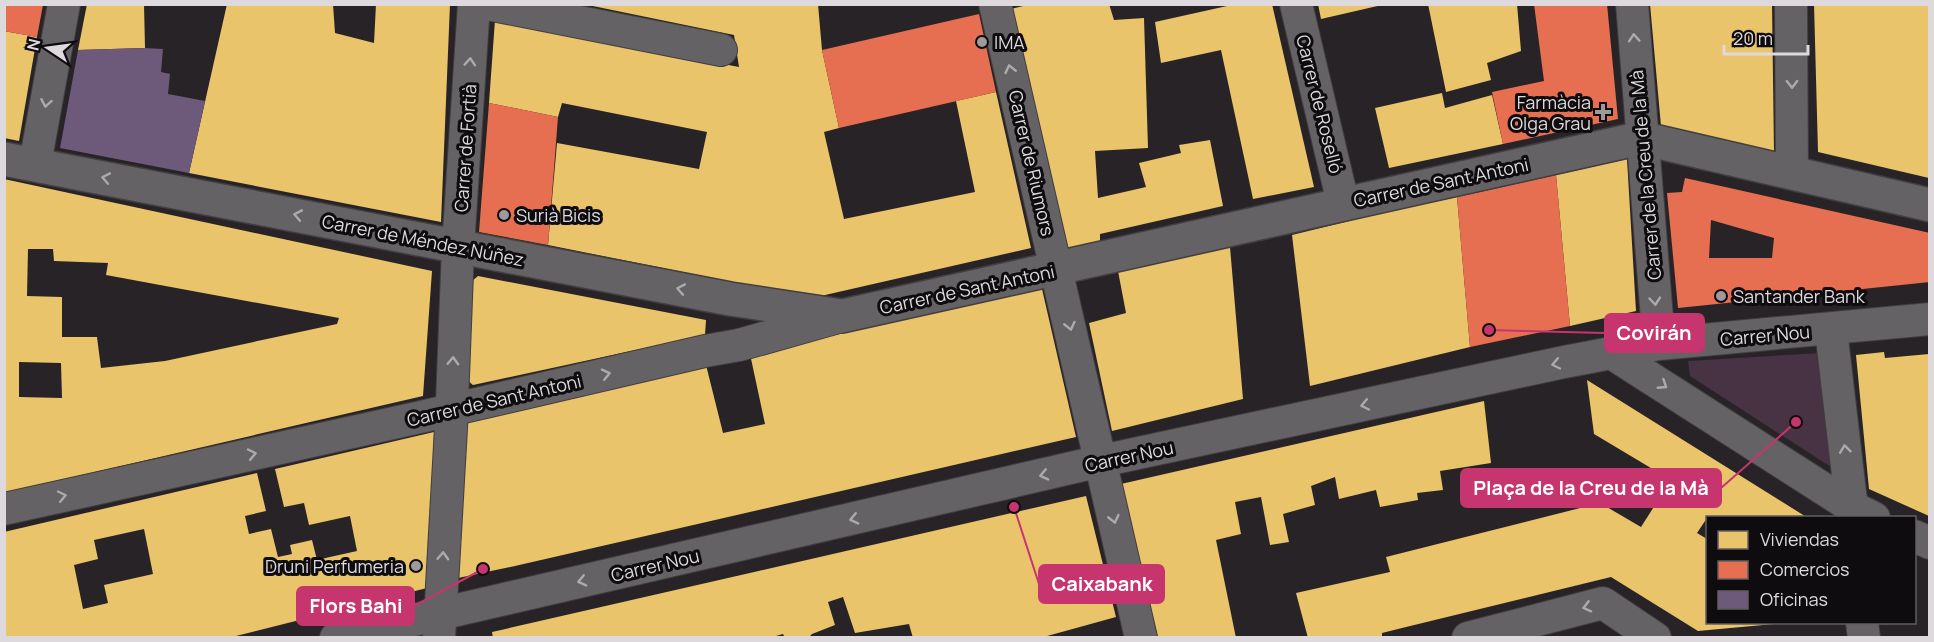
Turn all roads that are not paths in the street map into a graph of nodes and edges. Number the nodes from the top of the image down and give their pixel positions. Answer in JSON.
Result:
{"nodes":[{"id":1,"x":64,"y":4,"type":"edge"},
{"id":2,"x":474,"y":4,"type":"edge"},
{"id":3,"x":488,"y":4,"type":"edge"},
{"id":4,"x":995,"y":4,"type":"edge"},
{"id":5,"x":1296,"y":4,"type":"edge"},
{"id":6,"x":1632,"y":4,"type":"edge"},
{"id":7,"x":1791,"y":4,"type":"edge"},
{"id":8,"x":721,"y":50,"type":"dead end"},
{"id":9,"x":1641,"y":138,"type":"junction"},
{"id":10,"x":20,"y":161,"type":"edge"},
{"id":11,"x":1792,"y":173,"type":"junction"},
{"id":12,"x":1343,"y":203,"type":"junction"},
{"id":13,"x":1929,"y":205,"type":"edge"},
{"id":14,"x":458,"y":246,"type":"junction"},
{"id":15,"x":1056,"y":269,"type":"junction"},
{"id":16,"x":730,"y":299,"type":"junction"},
{"id":17,"x":842,"y":316,"type":"junction"},
{"id":18,"x":1929,"y":319,"type":"edge"},
{"id":19,"x":1831,"y":330,"type":"junction"},
{"id":20,"x":1659,"y":344,"type":"junction"},
{"id":21,"x":739,"y":345,"type":"junction"},
{"id":22,"x":1613,"y":354,"type":"junction"},
{"id":23,"x":451,"y":410,"type":"junction"},
{"id":24,"x":1101,"y":462,"type":"junction"},
{"id":25,"x":4,"y":509,"type":"edge"},
{"id":26,"x":1860,"y":514,"type":"edge"},
{"id":27,"x":439,"y":626,"type":"edge"},
{"id":28,"x":1135,"y":636,"type":"edge"},
{"id":29,"x":336,"y":638,"type":"edge"},
{"id":30,"x":1468,"y":638,"type":"edge"},
{"id":31,"x":1655,"y":638,"type":"edge"}],
"edges":[{"from":1,"to":10,"type":"street","one_way":true},
{"from":14,"to":2,"type":"street","name":"Carrer de Fortià","one_way":true},
{"from":3,"to":8,"type":"street"},
{"from":15,"to":4,"type":"street","name":"Carrer de Riumors","one_way":true},
{"from":5,"to":12,"type":"street","name":"Carrer de Roselló"},
{"from":9,"to":6,"type":"street","name":"Carrer de la Creu de la Mà","one_way":true},
{"from":7,"to":11,"type":"street","one_way":true},
{"from":9,"to":11,"type":"street","name":"Carrer de Sant Antoni"},
{"from":9,"to":12,"type":"street","name":"Carrer de Sant Antoni"},
{"from":9,"to":20,"type":"street","name":"Carrer de la Creu de la Mà","one_way":true},
{"from":14,"to":10,"type":"street","name":"Carrer de Méndez Núñez","one_way":true},
{"from":11,"to":13,"type":"street","name":"Carrer de Sant Antoni"},
{"from":12,"to":15,"type":"street","name":"Carrer de Sant Antoni"},
{"from":16,"to":14,"type":"street","name":"Carrer de Méndez Núñez","one_way":true},
{"from":23,"to":14,"type":"street","name":"Carrer de Fortià","one_way":true},
{"from":15,"to":17,"type":"street","name":"Carrer de Sant Antoni"},
{"from":15,"to":24,"type":"street","name":"Carrer de Riumors","one_way":true},
{"from":16,"to":17,"type":"street","name":"Carrer de Méndez Núñez"},
{"from":16,"to":21,"type":"street"},
{"from":17,"to":21,"type":"street","name":"Carrer de Sant Antoni"},
{"from":18,"to":19,"type":"street","name":"Carrer Nou"},
{"from":19,"to":20,"type":"street","name":"Carrer Nou"},
{"from":26,"to":19,"type":"street","one_way":true},
{"from":20,"to":22,"type":"street","name":"Carrer Nou"},
{"from":23,"to":21,"type":"street","name":"Carrer de Sant Antoni","one_way":true},
{"from":22,"to":24,"type":"street","name":"Carrer Nou","one_way":true},
{"from":22,"to":26,"type":"street","one_way":true},
{"from":25,"to":23,"type":"street","name":"Carrer de Sant Antoni","one_way":true},
{"from":27,"to":23,"type":"street","name":"Carrer de Fortià","one_way":true},
{"from":24,"to":27,"type":"street","name":"Carrer Nou","one_way":true},
{"from":24,"to":28,"type":"street","name":"Carrer de Riumors","one_way":true},
{"from":27,"to":29,"type":"street","name":"Carrer Nou"},
{"from":31,"to":30,"type":"street","one_way":true}]}
